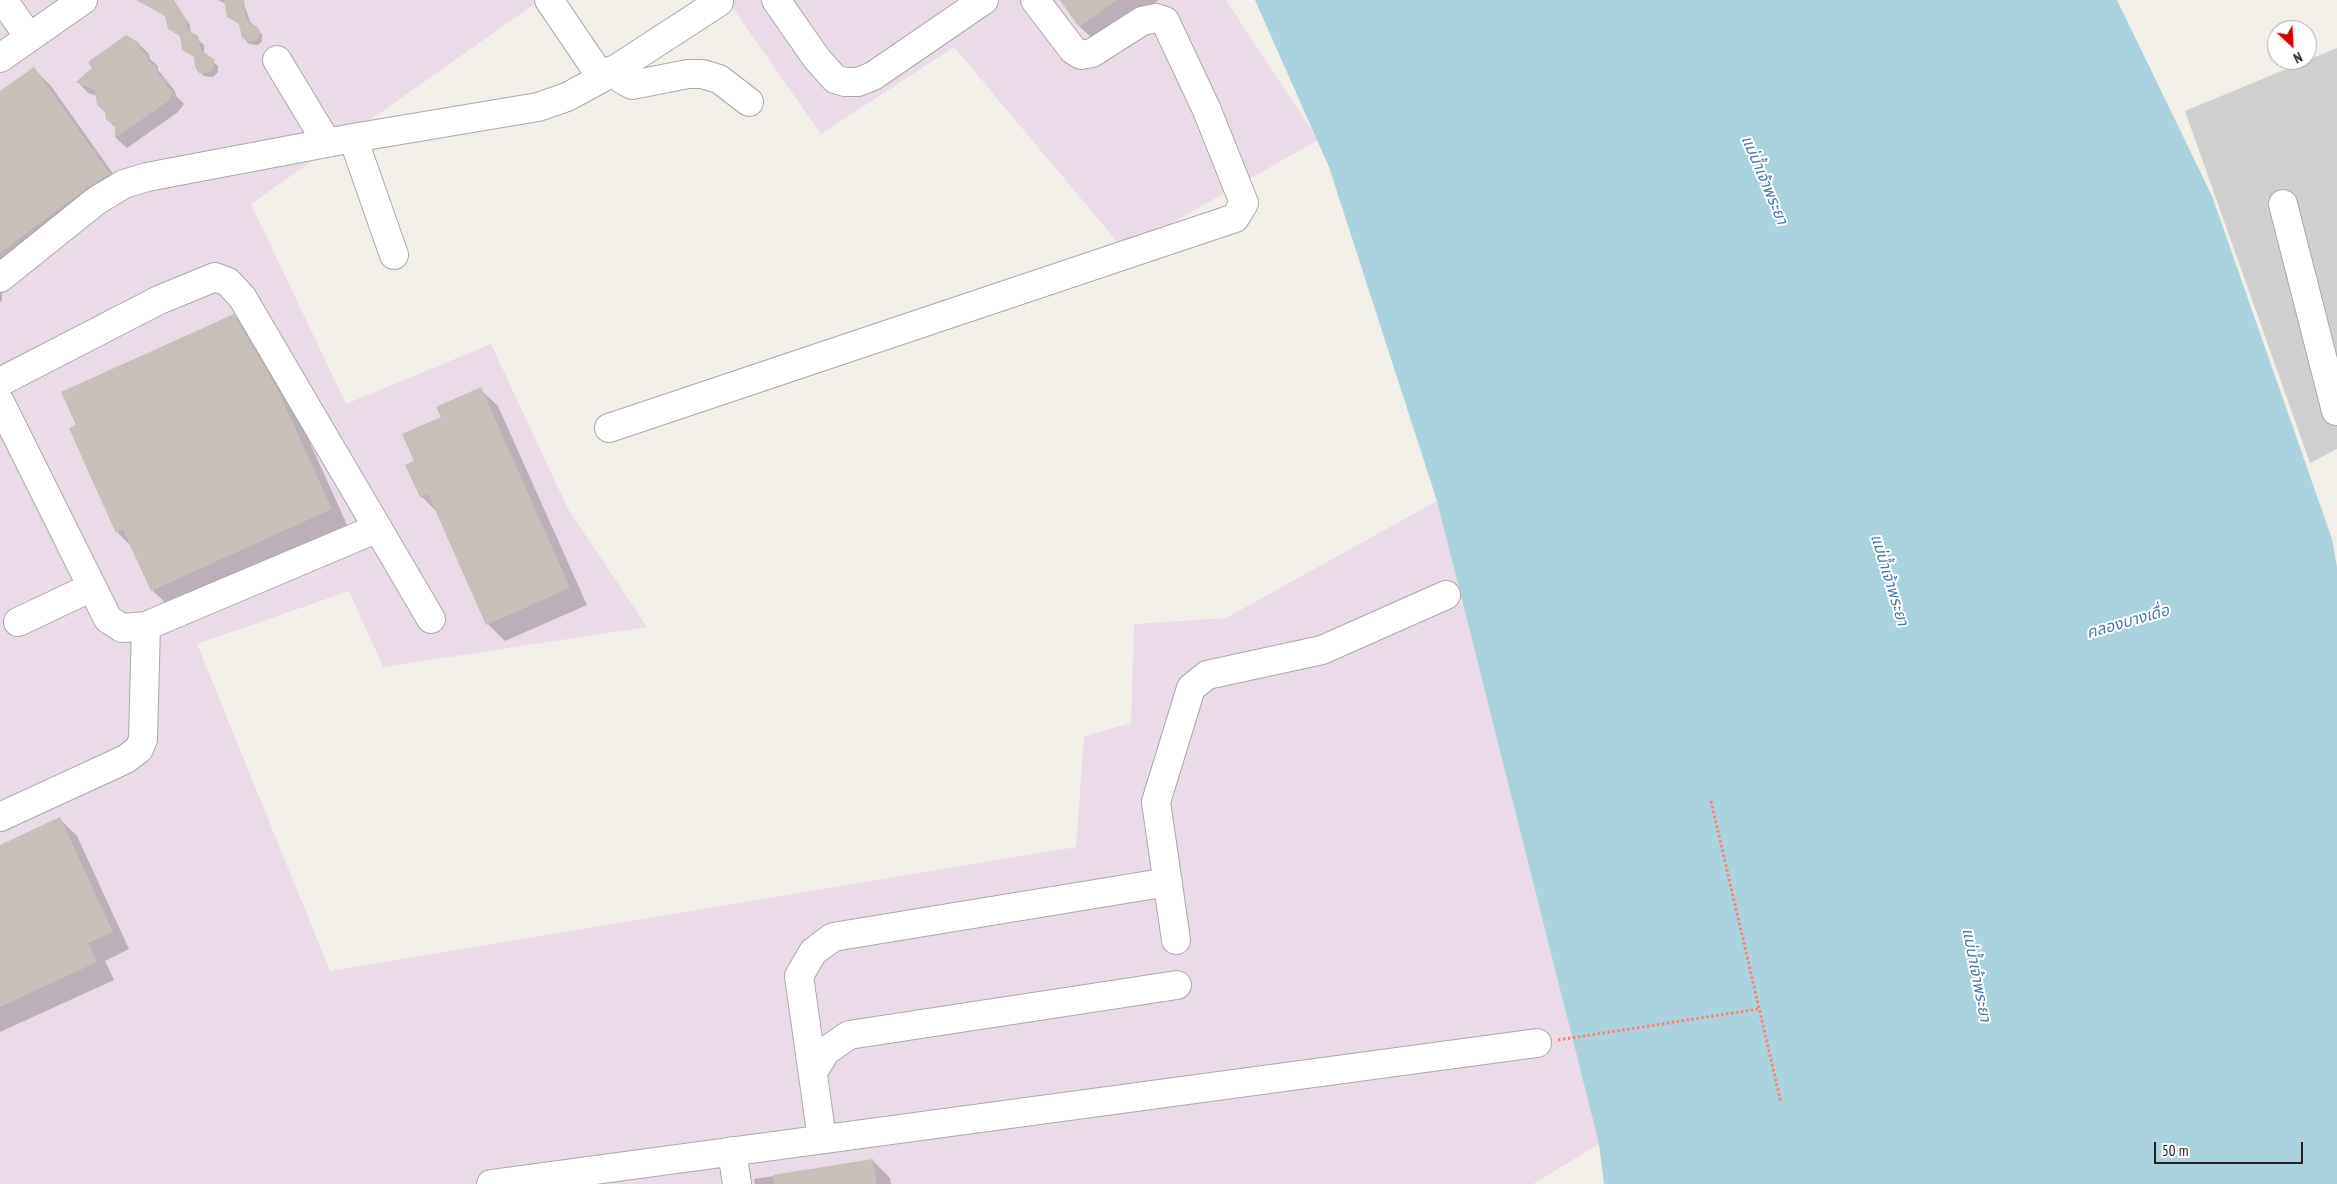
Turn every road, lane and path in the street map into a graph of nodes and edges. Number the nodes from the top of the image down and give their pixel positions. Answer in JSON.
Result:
{"nodes":[{"id":1,"x":3,"y":0,"type":"edge"},
{"id":2,"x":83,"y":0,"type":"edge"},
{"id":3,"x":549,"y":0,"type":"edge"},
{"id":4,"x":776,"y":0,"type":"edge"},
{"id":5,"x":984,"y":0,"type":"edge"},
{"id":6,"x":1035,"y":0,"type":"edge"},
{"id":7,"x":719,"y":2,"type":"dead end"},
{"id":8,"x":29,"y":37,"type":"junction"},
{"id":9,"x":0,"y":58,"type":"edge"},
{"id":10,"x":277,"y":60,"type":"dead end"},
{"id":11,"x":608,"y":74,"type":"junction"},
{"id":12,"x":749,"y":102,"type":"dead end"},
{"id":13,"x":353,"y":138,"type":"junction"},
{"id":14,"x":327,"y":143,"type":"junction"},
{"id":15,"x":2283,"y":204,"type":"dead end"},
{"id":16,"x":394,"y":255,"type":"dead end"},
{"id":17,"x":0,"y":278,"type":"edge"},
{"id":18,"x":2328,"y":337,"type":"edge"},
{"id":19,"x":0,"y":382,"type":"edge"},
{"id":20,"x":0,"y":402,"type":"edge"},
{"id":21,"x":2336,"y":411,"type":"dead end"},
{"id":22,"x":609,"y":428,"type":"dead end"},
{"id":23,"x":378,"y":528,"type":"junction"},
{"id":24,"x":92,"y":587,"type":"junction"},
{"id":25,"x":1446,"y":595,"type":"dead end"},
{"id":26,"x":431,"y":619,"type":"dead end"},
{"id":27,"x":18,"y":622,"type":"dead end"},
{"id":28,"x":146,"y":626,"type":"junction"},
{"id":29,"x":1711,"y":801,"type":"dead end"},
{"id":30,"x":0,"y":817,"type":"edge"},
{"id":31,"x":1168,"y":882,"type":"junction"},
{"id":32,"x":1176,"y":940,"type":"dead end"},
{"id":33,"x":1177,"y":985,"type":"dead end"},
{"id":34,"x":1758,"y":1009,"type":"junction"},
{"id":35,"x":1537,"y":1043,"type":"joint"},
{"id":36,"x":813,"y":1072,"type":"junction"},
{"id":37,"x":1781,"y":1103,"type":"dead end"},
{"id":38,"x":822,"y":1139,"type":"junction"},
{"id":39,"x":732,"y":1151,"type":"junction"},
{"id":40,"x":491,"y":1184,"type":"edge"},
{"id":41,"x":736,"y":1184,"type":"edge"}],
"edges":[{"from":1,"to":8,"type":"lane"},
{"from":2,"to":8,"type":"lane"},
{"from":3,"to":11,"type":"lane"},
{"from":4,"to":5,"type":"lane"},
{"from":6,"to":22,"type":"lane"},
{"from":7,"to":11,"type":"lane"},
{"from":8,"to":9,"type":"lane"},
{"from":10,"to":14,"type":"lane"},
{"from":11,"to":12,"type":"lane"},
{"from":11,"to":13,"type":"lane"},
{"from":13,"to":14,"type":"lane"},
{"from":13,"to":16,"type":"lane"},
{"from":14,"to":17,"type":"lane"},
{"from":15,"to":18,"type":"lane"},
{"from":18,"to":21,"type":"lane"},
{"from":19,"to":23,"type":"lane"},
{"from":20,"to":24,"type":"lane"},
{"from":23,"to":26,"type":"lane"},
{"from":23,"to":28,"type":"lane"},
{"from":24,"to":27,"type":"lane"},
{"from":24,"to":28,"type":"lane"},
{"from":25,"to":31,"type":"lane"},
{"from":28,"to":30,"type":"lane"},
{"from":29,"to":34,"type":"path"},
{"from":31,"to":32,"type":"lane"},
{"from":31,"to":36,"type":"lane"},
{"from":33,"to":36,"type":"lane"},
{"from":34,"to":35,"type":"path"},
{"from":34,"to":37,"type":"path"},
{"from":35,"to":38,"type":"lane"},
{"from":36,"to":38,"type":"lane"},
{"from":38,"to":39,"type":"lane"},
{"from":39,"to":40,"type":"lane"},
{"from":39,"to":41,"type":"lane"}]}
